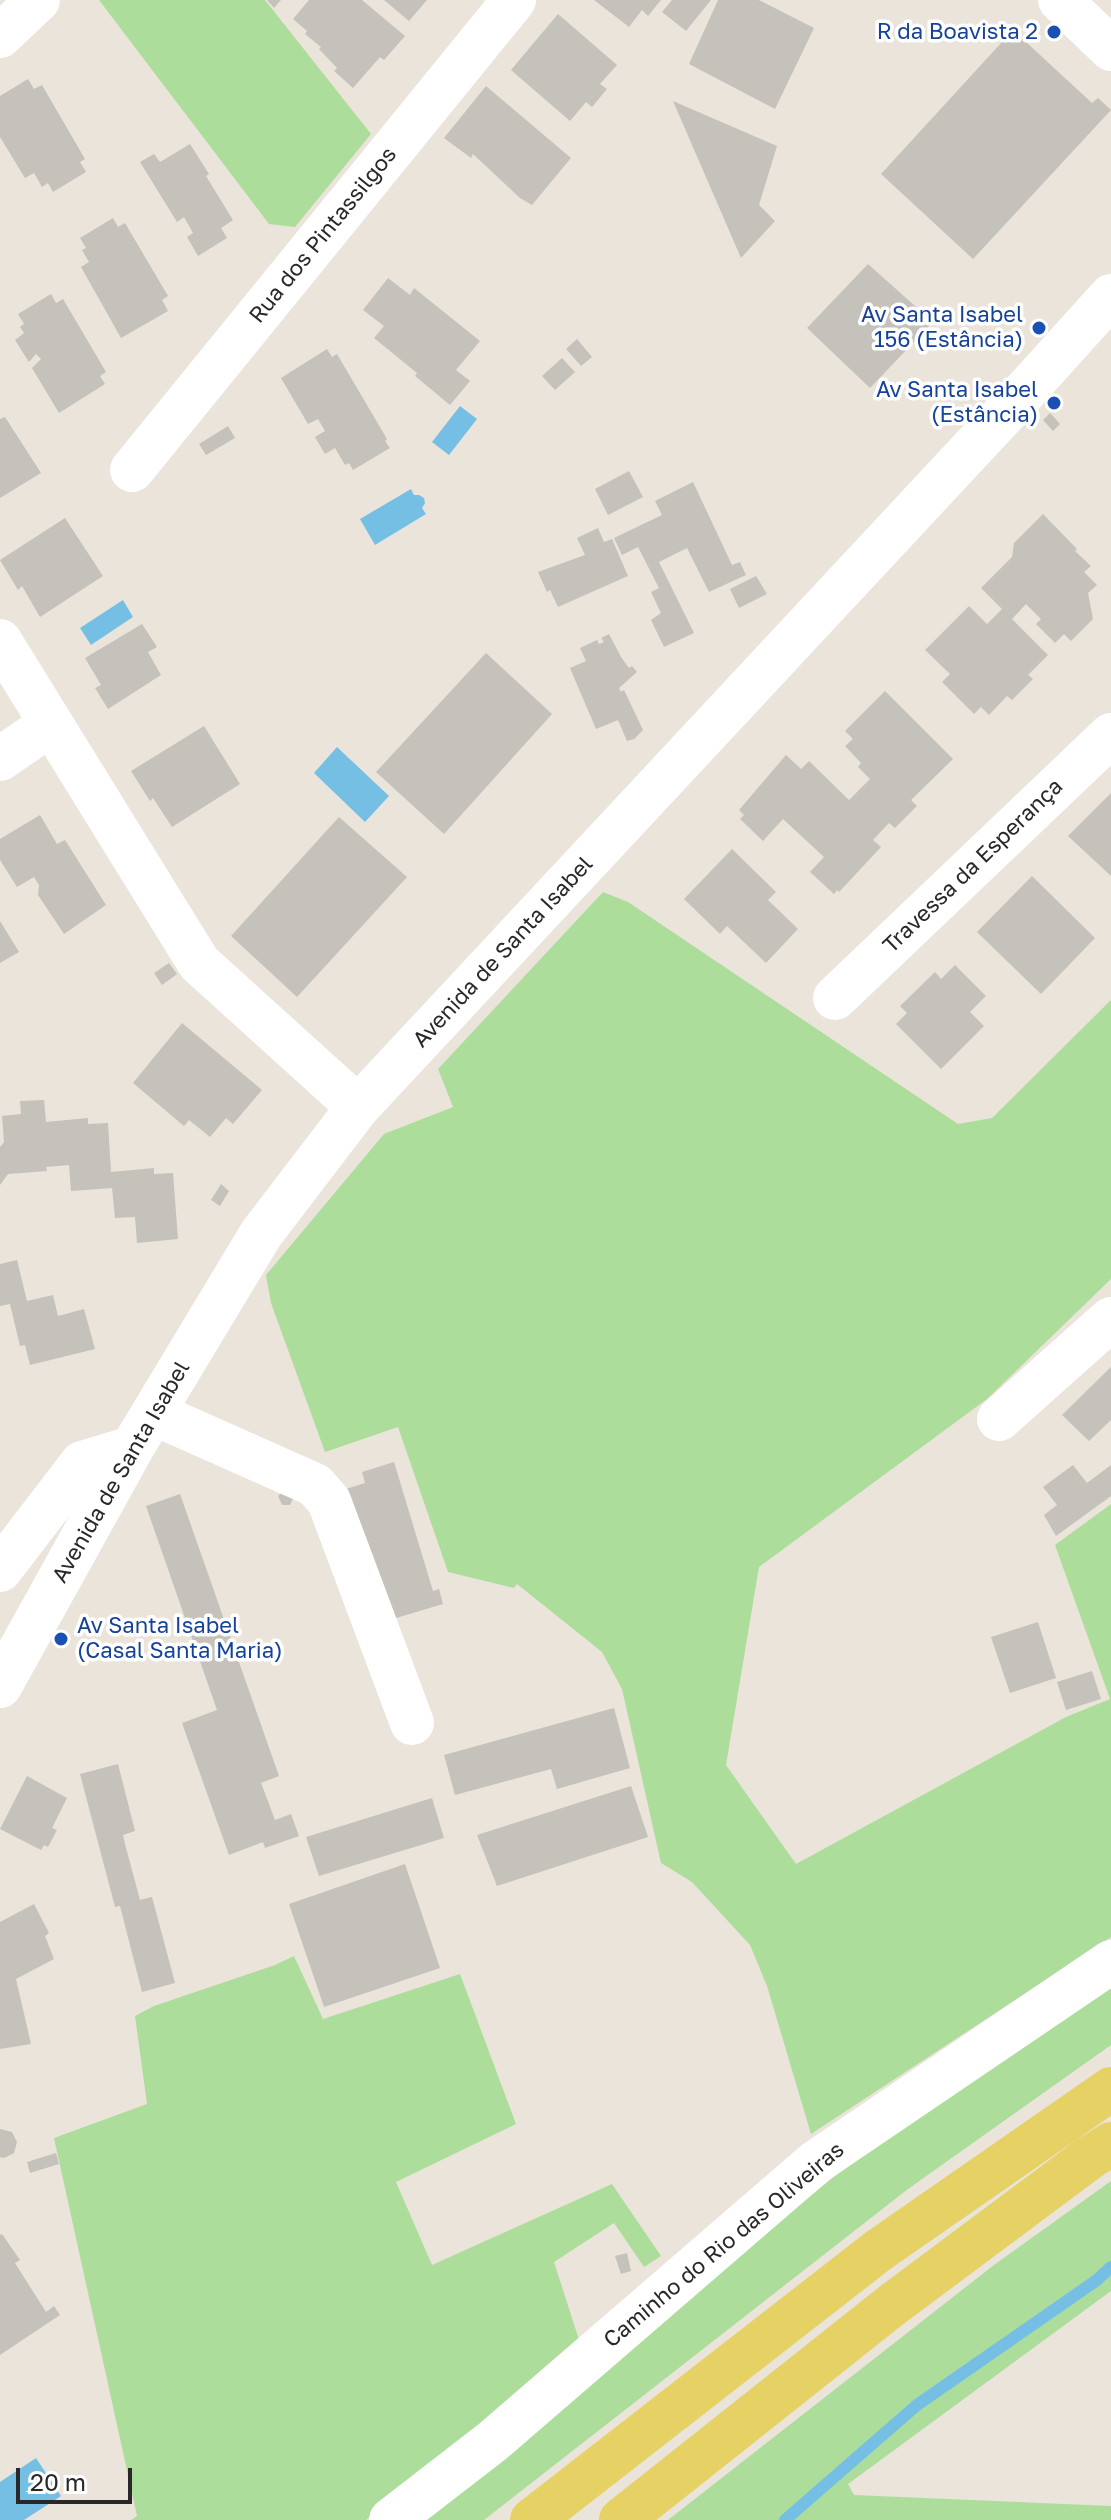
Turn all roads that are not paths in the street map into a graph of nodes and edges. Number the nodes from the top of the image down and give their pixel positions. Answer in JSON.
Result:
{"nodes":[{"id":1,"x":38,"y":0,"type":"edge"},
{"id":2,"x":514,"y":0,"type":"edge"},
{"id":3,"x":1060,"y":0,"type":"edge"},
{"id":4,"x":0,"y":36,"type":"edge"},
{"id":5,"x":1111,"y":49,"type":"edge"},
{"id":6,"x":1111,"y":296,"type":"edge"},
{"id":7,"x":132,"y":470,"type":"dead end"},
{"id":8,"x":0,"y":641,"type":"edge"},
{"id":9,"x":51,"y":724,"type":"junction"},
{"id":10,"x":1111,"y":735,"type":"edge"},
{"id":11,"x":0,"y":759,"type":"edge"},
{"id":12,"x":835,"y":998,"type":"dead end"},
{"id":13,"x":358,"y":1107,"type":"junction"},
{"id":14,"x":1111,"y":1319,"type":"edge"},
{"id":15,"x":999,"y":1419,"type":"dead end"},
{"id":16,"x":142,"y":1430,"type":"junction"},
{"id":17,"x":0,"y":1570,"type":"edge"},
{"id":18,"x":0,"y":1686,"type":"edge"},
{"id":19,"x":412,"y":1723,"type":"dead end"},
{"id":20,"x":1111,"y":1962,"type":"edge"},
{"id":21,"x":1111,"y":2089,"type":"edge"},
{"id":22,"x":1111,"y":2144,"type":"edge"},
{"id":23,"x":391,"y":2520,"type":"edge"},
{"id":24,"x":532,"y":2520,"type":"edge"},
{"id":25,"x":621,"y":2520,"type":"edge"}],
"edges":[{"from":1,"to":4,"type":"street"},
{"from":2,"to":7,"type":"street","name":"Rua dos Pintassilgos"},
{"from":3,"to":5,"type":"street"},
{"from":6,"to":13,"type":"street","name":"Avenida de Santa Isabel"},
{"from":8,"to":9,"type":"street"},
{"from":9,"to":11,"type":"street"},
{"from":9,"to":13,"type":"street"},
{"from":10,"to":12,"type":"street","name":"Travessa da Esperança"},
{"from":13,"to":16,"type":"street","name":"Avenida de Santa Isabel"},
{"from":14,"to":15,"type":"street"},
{"from":16,"to":17,"type":"street"},
{"from":16,"to":18,"type":"street","name":"Avenida de Santa Isabel"},
{"from":16,"to":19,"type":"street"},
{"from":20,"to":23,"type":"street","name":"Caminho do Rio das Oliveiras"},
{"from":21,"to":24,"type":"main road"},
{"from":22,"to":25,"type":"main road"}]}
